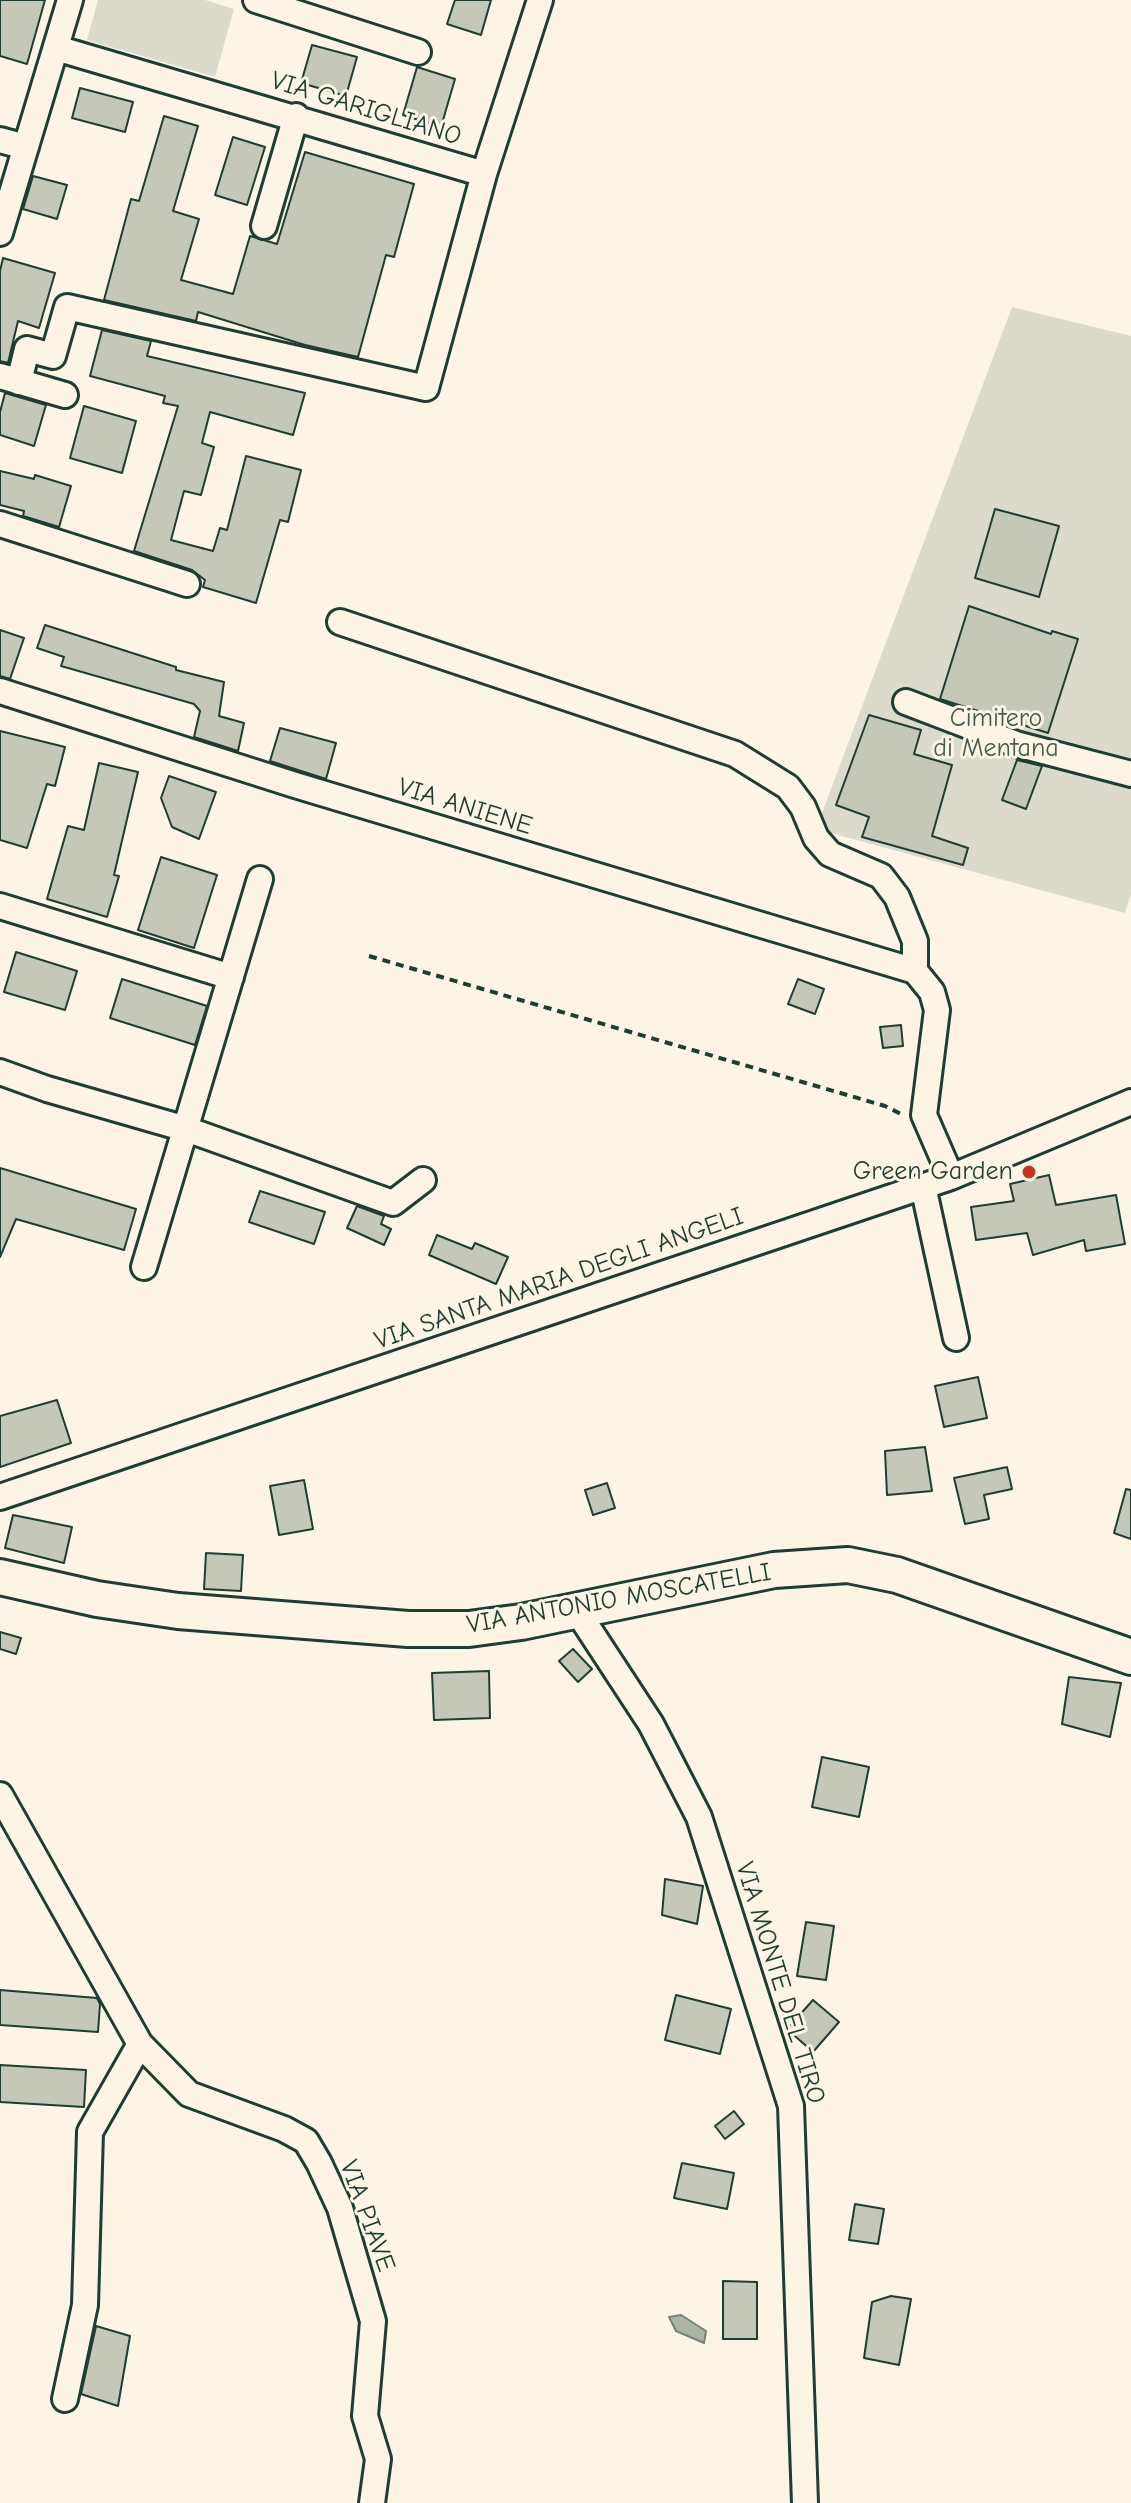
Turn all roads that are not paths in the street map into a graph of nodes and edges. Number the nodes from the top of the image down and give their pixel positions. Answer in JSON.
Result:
{"nodes":[{"id":1,"x":70,"y":0,"type":"edge"},
{"id":2,"x":256,"y":0,"type":"edge"},
{"id":3,"x":540,"y":0,"type":"edge"},
{"id":4,"x":56,"y":48,"type":"junction"},
{"id":5,"x":418,"y":52,"type":"dead end"},
{"id":6,"x":296,"y":116,"type":"junction"},
{"id":7,"x":0,"y":140,"type":"edge"},
{"id":8,"x":26,"y":147,"type":"junction"},
{"id":9,"x":484,"y":174,"type":"junction"},
{"id":10,"x":264,"y":226,"type":"dead end"},
{"id":11,"x":0,"y":233,"type":"edge"},
{"id":12,"x":10,"y":379,"type":"edge"},
{"id":13,"x":65,"y":395,"type":"dead end"},
{"id":14,"x":0,"y":524,"type":"edge"},
{"id":15,"x":187,"y":584,"type":"dead end"},
{"id":16,"x":340,"y":622,"type":"dead end"},
{"id":17,"x":0,"y":691,"type":"edge"},
{"id":18,"x":906,"y":702,"type":"dead end"},
{"id":19,"x":1131,"y":774,"type":"edge"},
{"id":20,"x":260,"y":879,"type":"dead end"},
{"id":21,"x":0,"y":906,"type":"edge"},
{"id":22,"x":915,"y":971,"type":"junction"},
{"id":23,"x":231,"y":977,"type":"junction"},
{"id":24,"x":0,"y":1072,"type":"edge"},
{"id":25,"x":1131,"y":1102,"type":"edge"},
{"id":26,"x":186,"y":1129,"type":"junction"},
{"id":27,"x":951,"y":1177,"type":"junction"},
{"id":28,"x":423,"y":1180,"type":"dead end"},
{"id":29,"x":923,"y":1186,"type":"junction"},
{"id":30,"x":144,"y":1267,"type":"dead end"},
{"id":31,"x":956,"y":1338,"type":"dead end"},
{"id":32,"x":0,"y":1497,"type":"edge"},
{"id":33,"x":0,"y":1577,"type":"edge"},
{"id":34,"x":577,"y":1611,"type":"junction"},
{"id":35,"x":1131,"y":1657,"type":"edge"},
{"id":36,"x":0,"y":1795,"type":"edge"},
{"id":37,"x":140,"y":2044,"type":"junction"},
{"id":38,"x":65,"y":2399,"type":"dead end"},
{"id":39,"x":372,"y":2503,"type":"edge"},
{"id":40,"x":805,"y":2503,"type":"edge"}],
"edges":[{"from":1,"to":4,"type":"street"},
{"from":2,"to":5,"type":"street"},
{"from":3,"to":9,"type":"street","name":"VIA GARIGLIANO"},
{"from":4,"to":6,"type":"street","name":"VIA GARIGLIANO"},
{"from":4,"to":8,"type":"street"},
{"from":6,"to":9,"type":"street","name":"VIA GARIGLIANO"},
{"from":6,"to":10,"type":"street"},
{"from":7,"to":8,"type":"street"},
{"from":8,"to":11,"type":"street"},
{"from":9,"to":12,"type":"street"},
{"from":12,"to":13,"type":"street"},
{"from":14,"to":15,"type":"street"},
{"from":16,"to":22,"type":"street"},
{"from":17,"to":22,"type":"street","name":"VIA ANIENE"},
{"from":18,"to":19,"type":"street"},
{"from":20,"to":23,"type":"street"},
{"from":21,"to":23,"type":"street"},
{"from":22,"to":27,"type":"street"},
{"from":23,"to":26,"type":"street"},
{"from":24,"to":26,"type":"street"},
{"from":25,"to":27,"type":"street","name":"VIA SANTA MARIA DEGLI ANGELI"},
{"from":26,"to":28,"type":"street"},
{"from":26,"to":30,"type":"street"},
{"from":27,"to":29,"type":"street","name":"VIA SANTA MARIA DEGLI ANGELI"},
{"from":29,"to":31,"type":"street"},
{"from":29,"to":32,"type":"street","name":"VIA SANTA MARIA DEGLI ANGELI"},
{"from":33,"to":34,"type":"street","name":"VIA ANTONIO MOSCATELLI"},
{"from":34,"to":35,"type":"street","name":"VIA ANTONIO MOSCATELLI"},
{"from":34,"to":40,"type":"street","name":"VIA MONTE DEL TIRO"},
{"from":36,"to":37,"type":"street","name":"VIA PIAVE"},
{"from":37,"to":38,"type":"street"},
{"from":37,"to":39,"type":"street","name":"VIA PIAVE"}]}
